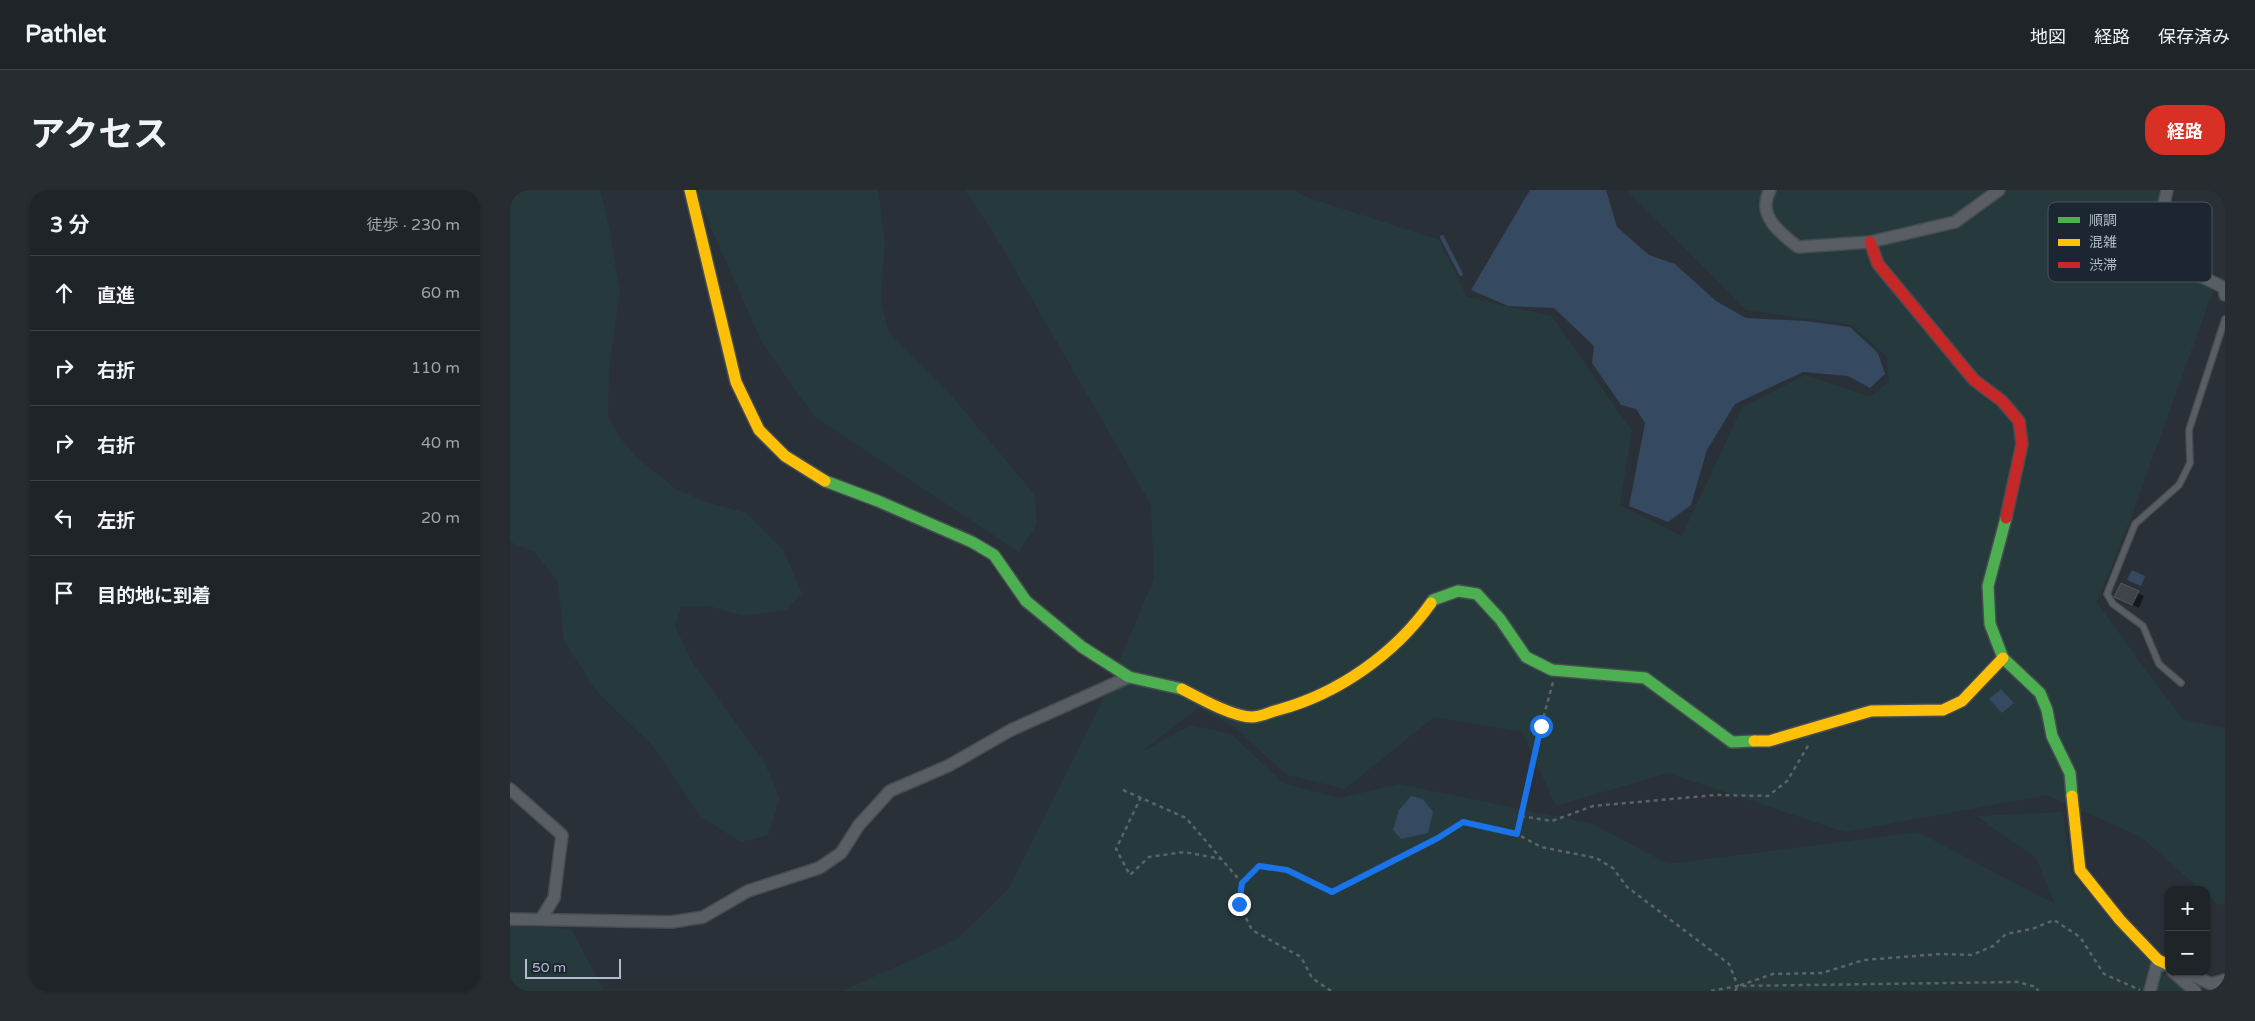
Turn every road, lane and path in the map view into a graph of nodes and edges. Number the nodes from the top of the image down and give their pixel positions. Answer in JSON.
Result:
{"nodes":[{"id":1,"x":690,"y":190,"type":"edge"},
{"id":2,"x":1770,"y":190,"type":"edge"},
{"id":3,"x":1999,"y":190,"type":"edge"},
{"id":4,"x":1870,"y":242,"type":"junction"},
{"id":5,"x":2212,"y":282,"type":"edge"},
{"id":6,"x":2225,"y":295,"type":"edge"},
{"id":7,"x":2225,"y":319,"type":"edge"},
{"id":8,"x":2002,"y":658,"type":"junction"},
{"id":9,"x":1552,"y":670,"type":"junction"},
{"id":10,"x":1129,"y":677,"type":"junction"},
{"id":11,"x":2181,"y":683,"type":"dead end"},
{"id":12,"x":1814,"y":728,"type":"junction"},
{"id":13,"x":510,"y":788,"type":"edge"},
{"id":14,"x":1123,"y":790,"type":"dead end"},
{"id":15,"x":1140,"y":798,"type":"junction"},
{"id":16,"x":1521,"y":816,"type":"junction"},
{"id":17,"x":1517,"y":834,"type":"junction"},
{"id":18,"x":1221,"y":858,"type":"junction"},
{"id":19,"x":1242,"y":883,"type":"junction"},
{"id":20,"x":541,"y":919,"type":"junction"},
{"id":21,"x":510,"y":920,"type":"edge"},
{"id":22,"x":2158,"y":960,"type":"junction"},
{"id":23,"x":2165,"y":963,"type":"edge"},
{"id":24,"x":2165,"y":966,"type":"edge"},
{"id":25,"x":2178,"y":976,"type":"edge"},
{"id":26,"x":2194,"y":976,"type":"edge"},
{"id":27,"x":2225,"y":980,"type":"edge"},
{"id":28,"x":1738,"y":986,"type":"junction"},
{"id":29,"x":1331,"y":991,"type":"edge"},
{"id":30,"x":1711,"y":991,"type":"edge"},
{"id":31,"x":1735,"y":991,"type":"edge"},
{"id":32,"x":2038,"y":991,"type":"edge"},
{"id":33,"x":2141,"y":991,"type":"edge"},
{"id":34,"x":2150,"y":991,"type":"edge"},
{"id":35,"x":2195,"y":991,"type":"edge"}],
"edges":[{"from":1,"to":10,"type":"street"},
{"from":2,"to":4,"type":"street"},
{"from":3,"to":4,"type":"street"},
{"from":4,"to":8,"type":"street"},
{"from":5,"to":6,"type":"street"},
{"from":7,"to":11,"type":"lane"},
{"from":8,"to":12,"type":"street"},
{"from":8,"to":22,"type":"street"},
{"from":9,"to":10,"type":"street"},
{"from":9,"to":12,"type":"street"},
{"from":9,"to":16,"type":"path"},
{"from":10,"to":20,"type":"street"},
{"from":12,"to":16,"type":"path"},
{"from":13,"to":20,"type":"street"},
{"from":14,"to":15,"type":"path"},
{"from":15,"to":18,"type":"path"},
{"from":15,"to":18,"type":"path"},
{"from":16,"to":17,"type":"path"},
{"from":17,"to":19,"type":"path"},
{"from":17,"to":28,"type":"path"},
{"from":18,"to":19,"type":"path"},
{"from":19,"to":29,"type":"path"},
{"from":20,"to":21,"type":"street"},
{"from":22,"to":23,"type":"street"},
{"from":22,"to":24,"type":"street"},
{"from":22,"to":34,"type":"street"},
{"from":25,"to":35,"type":"street"},
{"from":26,"to":27,"type":"street"},
{"from":28,"to":30,"type":"path"},
{"from":28,"to":31,"type":"path"},
{"from":28,"to":32,"type":"path"},
{"from":28,"to":33,"type":"path"}]}
